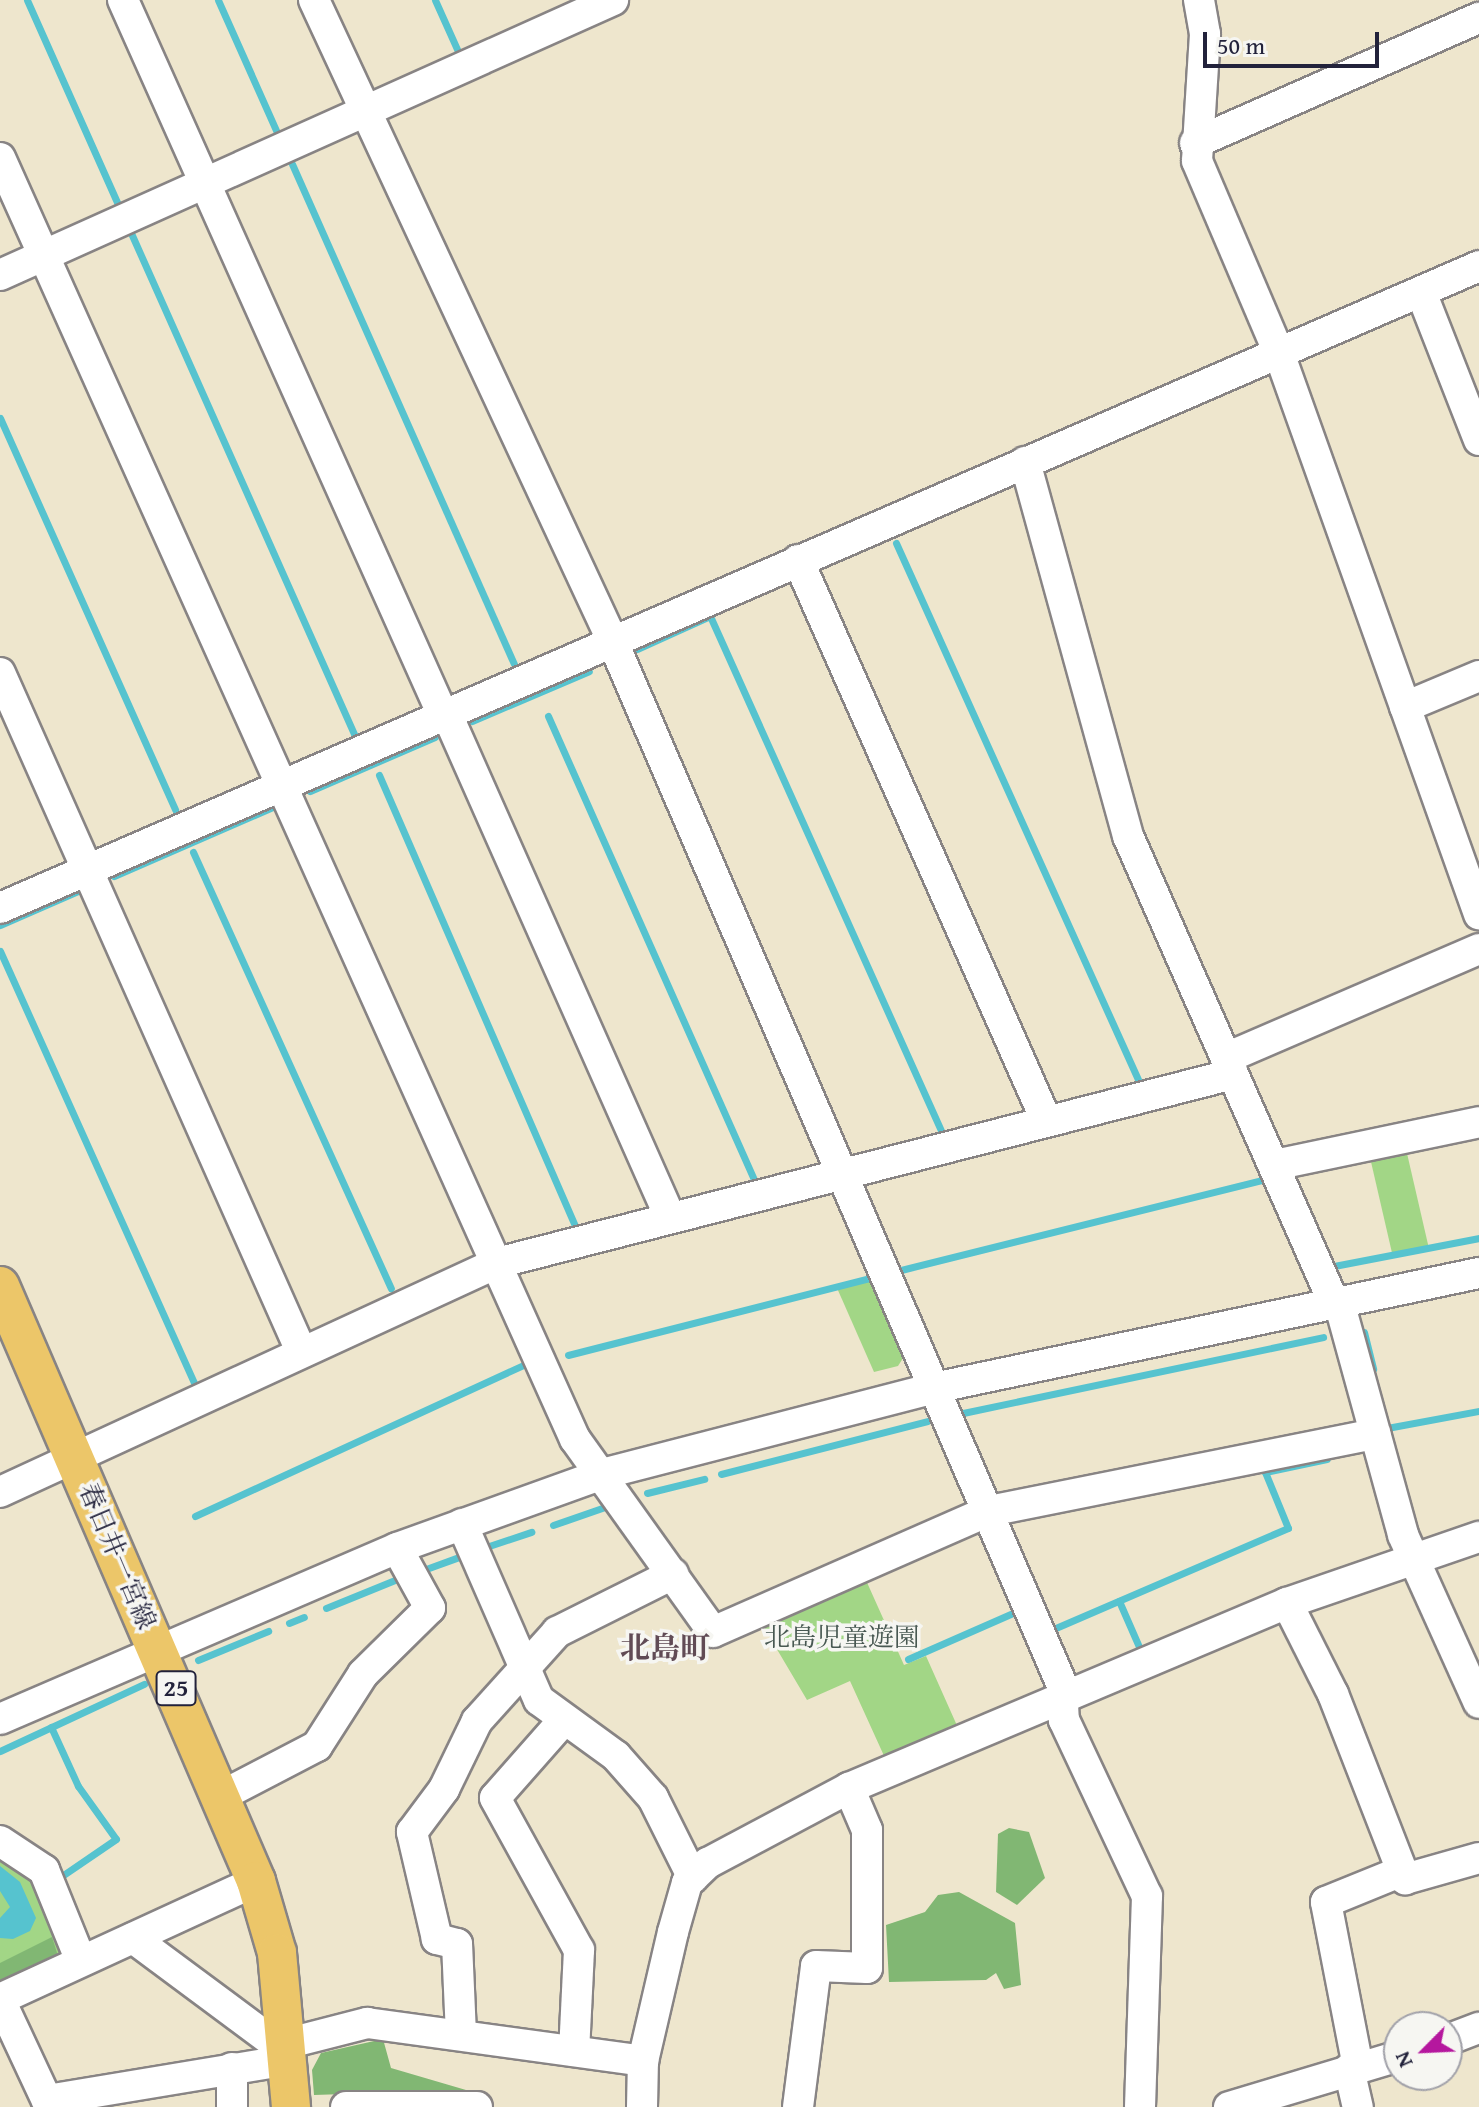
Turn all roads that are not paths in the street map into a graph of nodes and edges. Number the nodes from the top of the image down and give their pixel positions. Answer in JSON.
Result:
{"nodes":[{"id":1,"x":123,"y":0,"type":"edge"},
{"id":2,"x":314,"y":0,"type":"edge"},
{"id":3,"x":613,"y":0,"type":"edge"},
{"id":4,"x":1199,"y":0,"type":"edge"},
{"id":5,"x":558,"y":11,"type":"edge"},
{"id":6,"x":1479,"y":18,"type":"edge"},
{"id":7,"x":362,"y":112,"type":"junction"},
{"id":8,"x":1195,"y":143,"type":"junction"},
{"id":9,"x":0,"y":158,"type":"edge"},
{"id":10,"x":205,"y":183,"type":"junction"},
{"id":11,"x":43,"y":256,"type":"junction"},
{"id":12,"x":1479,"y":266,"type":"edge"},
{"id":13,"x":0,"y":275,"type":"edge"},
{"id":14,"x":1421,"y":292,"type":"junction"},
{"id":15,"x":1279,"y":353,"type":"junction"},
{"id":16,"x":1479,"y":440,"type":"edge"},
{"id":17,"x":1025,"y":462,"type":"junction"},
{"id":18,"x":798,"y":560,"type":"junction"},
{"id":19,"x":612,"y":640,"type":"junction"},
{"id":20,"x":0,"y":673,"type":"edge"},
{"id":21,"x":1479,"y":676,"type":"edge"},
{"id":22,"x":1405,"y":707,"type":"junction"},
{"id":23,"x":444,"y":712,"type":"junction"},
{"id":24,"x":283,"y":784,"type":"junction"},
{"id":25,"x":90,"y":870,"type":"junction"},
{"id":26,"x":0,"y":908,"type":"edge"},
{"id":27,"x":1479,"y":914,"type":"edge"},
{"id":28,"x":1479,"y":949,"type":"edge"},
{"id":29,"x":1230,"y":1066,"type":"junction"},
{"id":30,"x":1046,"y":1120,"type":"junction"},
{"id":31,"x":1479,"y":1122,"type":"edge"},
{"id":32,"x":1274,"y":1165,"type":"junction"},
{"id":33,"x":841,"y":1173,"type":"junction"},
{"id":34,"x":670,"y":1217,"type":"junction"},
{"id":35,"x":497,"y":1263,"type":"junction"},
{"id":36,"x":1479,"y":1273,"type":"edge"},
{"id":37,"x":0,"y":1286,"type":"edge"},
{"id":38,"x":1336,"y":1303,"type":"junction"},
{"id":39,"x":301,"y":1351,"type":"junction"},
{"id":40,"x":934,"y":1388,"type":"junction"},
{"id":41,"x":1375,"y":1434,"type":"junction"},
{"id":42,"x":75,"y":1457,"type":"junction"},
{"id":43,"x":602,"y":1474,"type":"junction"},
{"id":44,"x":0,"y":1492,"type":"edge"},
{"id":45,"x":989,"y":1511,"type":"junction"},
{"id":46,"x":462,"y":1524,"type":"junction"},
{"id":47,"x":1479,"y":1537,"type":"edge"},
{"id":48,"x":397,"y":1548,"type":"junction"},
{"id":49,"x":1412,"y":1555,"type":"junction"},
{"id":50,"x":673,"y":1574,"type":"junction"},
{"id":51,"x":1287,"y":1603,"type":"junction"},
{"id":52,"x":158,"y":1646,"type":"junction"},
{"id":53,"x":523,"y":1667,"type":"junction"},
{"id":54,"x":1475,"y":1683,"type":"edge"},
{"id":55,"x":1062,"y":1702,"type":"junction"},
{"id":56,"x":0,"y":1719,"type":"edge"},
{"id":57,"x":562,"y":1722,"type":"junction"},
{"id":58,"x":849,"y":1788,"type":"junction"},
{"id":59,"x":223,"y":1795,"type":"junction"},
{"id":60,"x":0,"y":1841,"type":"edge"},
{"id":61,"x":1479,"y":1858,"type":"edge"},
{"id":62,"x":1402,"y":1871,"type":"junction"},
{"id":63,"x":693,"y":1878,"type":"junction"},
{"id":64,"x":256,"y":1881,"type":"junction"},
{"id":65,"x":133,"y":1938,"type":"junction"},
{"id":66,"x":81,"y":1961,"type":"junction"},
{"id":67,"x":0,"y":2000,"type":"edge"},
{"id":68,"x":461,"y":2035,"type":"junction"},
{"id":69,"x":574,"y":2051,"type":"junction"},
{"id":70,"x":289,"y":2052,"type":"junction"},
{"id":71,"x":1383,"y":2060,"type":"edge"},
{"id":72,"x":643,"y":2061,"type":"junction"},
{"id":73,"x":232,"y":2068,"type":"junction"},
{"id":74,"x":1354,"y":2068,"type":"junction"},
{"id":75,"x":48,"y":2104,"type":"edge"},
{"id":76,"x":232,"y":2107,"type":"edge"},
{"id":77,"x":291,"y":2107,"type":"edge"},
{"id":78,"x":346,"y":2107,"type":"edge"},
{"id":79,"x":477,"y":2107,"type":"edge"},
{"id":80,"x":642,"y":2107,"type":"edge"},
{"id":81,"x":798,"y":2107,"type":"edge"},
{"id":82,"x":1140,"y":2107,"type":"edge"},
{"id":83,"x":1229,"y":2107,"type":"edge"},
{"id":84,"x":1358,"y":2107,"type":"edge"}],
"edges":[{"from":1,"to":10,"type":"street"},
{"from":2,"to":7,"type":"street"},
{"from":3,"to":5,"type":"street"},
{"from":4,"to":8,"type":"street"},
{"from":5,"to":7,"type":"street"},
{"from":6,"to":8,"type":"street"},
{"from":7,"to":10,"type":"street"},
{"from":7,"to":19,"type":"street"},
{"from":8,"to":15,"type":"street"},
{"from":9,"to":11,"type":"street"},
{"from":10,"to":11,"type":"street"},
{"from":10,"to":23,"type":"street"},
{"from":11,"to":13,"type":"street"},
{"from":11,"to":24,"type":"street"},
{"from":12,"to":14,"type":"street"},
{"from":14,"to":15,"type":"street"},
{"from":14,"to":16,"type":"street"},
{"from":15,"to":17,"type":"street"},
{"from":15,"to":22,"type":"street"},
{"from":17,"to":18,"type":"street"},
{"from":17,"to":29,"type":"street"},
{"from":18,"to":19,"type":"street"},
{"from":18,"to":30,"type":"street"},
{"from":19,"to":23,"type":"street"},
{"from":19,"to":33,"type":"street"},
{"from":20,"to":25,"type":"street"},
{"from":21,"to":22,"type":"street"},
{"from":22,"to":27,"type":"street"},
{"from":23,"to":24,"type":"street"},
{"from":23,"to":34,"type":"street"},
{"from":24,"to":25,"type":"street"},
{"from":24,"to":35,"type":"street"},
{"from":25,"to":26,"type":"street"},
{"from":25,"to":39,"type":"street"},
{"from":28,"to":29,"type":"street"},
{"from":29,"to":30,"type":"street"},
{"from":29,"to":32,"type":"street"},
{"from":30,"to":33,"type":"street"},
{"from":31,"to":32,"type":"street"},
{"from":32,"to":38,"type":"street"},
{"from":33,"to":34,"type":"street"},
{"from":33,"to":40,"type":"street"},
{"from":34,"to":35,"type":"street"},
{"from":35,"to":39,"type":"street"},
{"from":35,"to":43,"type":"street"},
{"from":36,"to":38,"type":"street"},
{"from":37,"to":42,"type":"main road","name":"春日井一宮線","number":"25"},
{"from":38,"to":40,"type":"street"},
{"from":38,"to":41,"type":"street"},
{"from":39,"to":42,"type":"street"},
{"from":40,"to":43,"type":"street"},
{"from":40,"to":45,"type":"street"},
{"from":41,"to":45,"type":"street"},
{"from":41,"to":49,"type":"street"},
{"from":42,"to":44,"type":"street"},
{"from":42,"to":52,"type":"main road","name":"春日井一宮線","number":"25"},
{"from":43,"to":46,"type":"street"},
{"from":43,"to":50,"type":"street"},
{"from":45,"to":50,"type":"street"},
{"from":45,"to":55,"type":"street"},
{"from":46,"to":48,"type":"street"},
{"from":46,"to":53,"type":"street"},
{"from":47,"to":49,"type":"street"},
{"from":48,"to":52,"type":"street"},
{"from":48,"to":59,"type":"street"},
{"from":49,"to":51,"type":"street"},
{"from":49,"to":54,"type":"street"},
{"from":50,"to":53,"type":"street"},
{"from":51,"to":55,"type":"street"},
{"from":51,"to":62,"type":"street"},
{"from":52,"to":56,"type":"street"},
{"from":52,"to":59,"type":"main road","name":"春日井一宮線","number":"25"},
{"from":53,"to":57,"type":"street"},
{"from":53,"to":68,"type":"street"},
{"from":55,"to":58,"type":"street"},
{"from":55,"to":82,"type":"street"},
{"from":57,"to":63,"type":"street"},
{"from":57,"to":69,"type":"street"},
{"from":58,"to":63,"type":"street"},
{"from":58,"to":81,"type":"street"},
{"from":59,"to":64,"type":"main road","name":"春日井一宮線","number":"25"},
{"from":60,"to":66,"type":"street"},
{"from":61,"to":62,"type":"street"},
{"from":62,"to":74,"type":"street"},
{"from":63,"to":72,"type":"street"},
{"from":64,"to":65,"type":"street"},
{"from":64,"to":70,"type":"main road","name":"春日井一宮線","number":"25"},
{"from":65,"to":66,"type":"street"},
{"from":65,"to":70,"type":"street"},
{"from":66,"to":67,"type":"street"},
{"from":67,"to":75,"type":"street"},
{"from":68,"to":69,"type":"street"},
{"from":68,"to":70,"type":"street"},
{"from":69,"to":72,"type":"street"},
{"from":70,"to":73,"type":"street"},
{"from":70,"to":77,"type":"main road","name":"春日井一宮線","number":"25"},
{"from":71,"to":74,"type":"street"},
{"from":72,"to":80,"type":"street"},
{"from":73,"to":75,"type":"street"},
{"from":73,"to":76,"type":"street"},
{"from":74,"to":83,"type":"street"},
{"from":74,"to":84,"type":"street"},
{"from":78,"to":79,"type":"street"}]}
